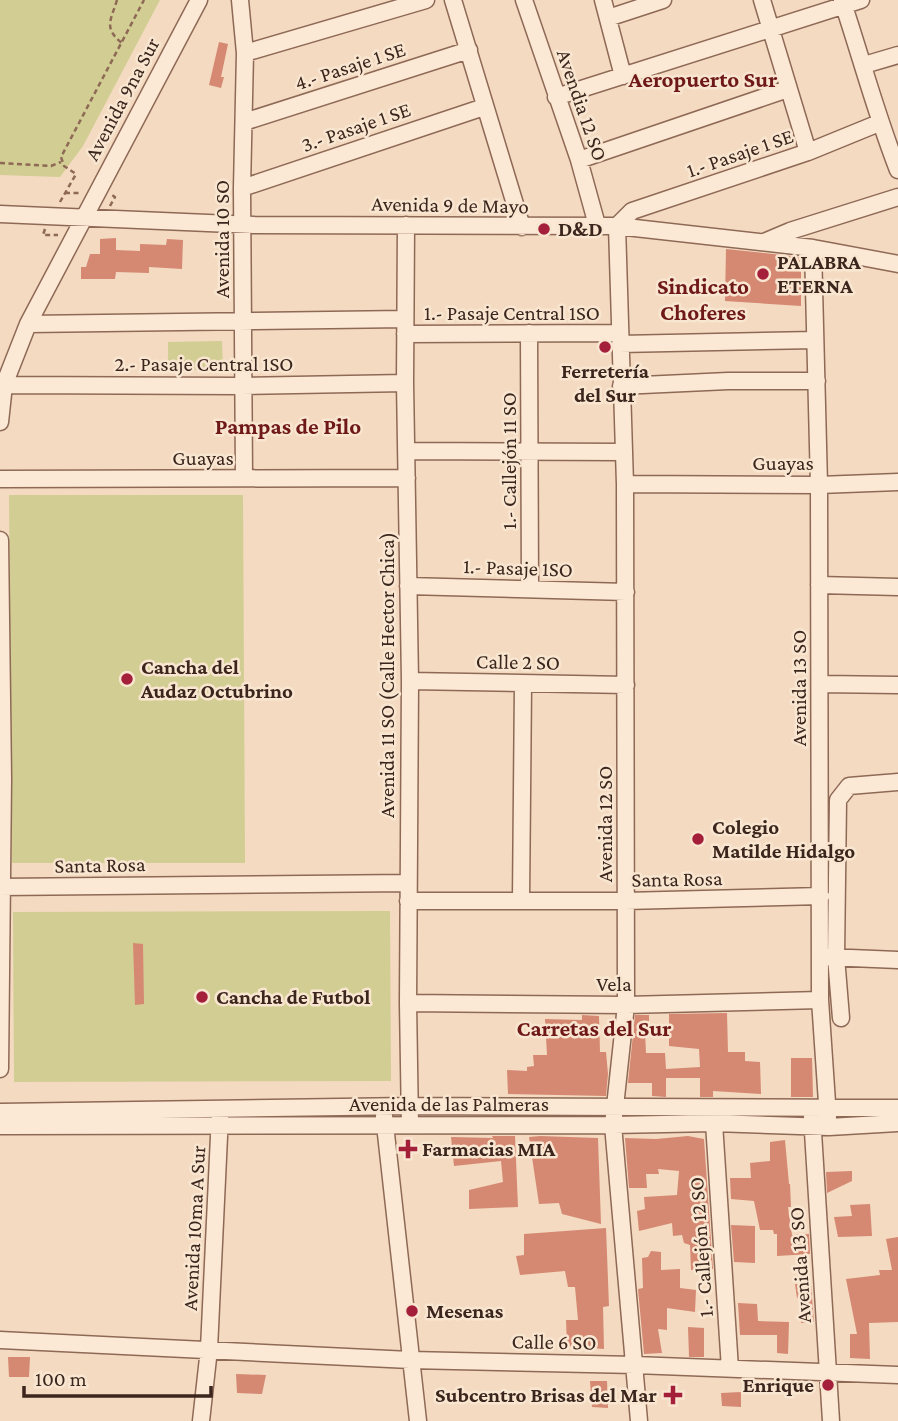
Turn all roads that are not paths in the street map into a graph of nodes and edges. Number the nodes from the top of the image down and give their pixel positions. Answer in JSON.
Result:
{"nodes":[{"id":1,"x":199,"y":0,"type":"edge"},
{"id":2,"x":240,"y":0,"type":"edge"},
{"id":3,"x":426,"y":0,"type":"edge"},
{"id":4,"x":453,"y":0,"type":"edge"},
{"id":5,"x":524,"y":0,"type":"edge"},
{"id":6,"x":603,"y":0,"type":"edge"},
{"id":7,"x":663,"y":0,"type":"edge"},
{"id":8,"x":762,"y":0,"type":"edge"},
{"id":9,"x":860,"y":0,"type":"edge"},
{"id":10,"x":843,"y":2,"type":"edge"},
{"id":11,"x":608,"y":18,"type":"junction"},
{"id":12,"x":770,"y":29,"type":"junction"},
{"id":13,"x":469,"y":50,"type":"junction"},
{"id":14,"x":245,"y":53,"type":"junction"},
{"id":15,"x":898,"y":55,"type":"edge"},
{"id":16,"x":864,"y":65,"type":"junction"},
{"id":17,"x":623,"y":76,"type":"junction"},
{"id":18,"x":788,"y":89,"type":"junction"},
{"id":19,"x":556,"y":97,"type":"junction"},
{"id":20,"x":484,"y":107,"type":"junction"},
{"id":21,"x":244,"y":122,"type":"junction"},
{"id":22,"x":879,"y":123,"type":"junction"},
{"id":23,"x":808,"y":152,"type":"junction"},
{"id":24,"x":579,"y":160,"type":"junction"},
{"id":25,"x":898,"y":170,"type":"edge"},
{"id":26,"x":242,"y":188,"type":"junction"},
{"id":27,"x":898,"y":197,"type":"edge"},
{"id":28,"x":0,"y":214,"type":"edge"},
{"id":29,"x":82,"y":218,"type":"junction"},
{"id":30,"x":243,"y":225,"type":"junction"},
{"id":31,"x":406,"y":225,"type":"junction"},
{"id":32,"x":597,"y":225,"type":"junction"},
{"id":33,"x":617,"y":226,"type":"junction"},
{"id":34,"x":522,"y":227,"type":"junction"},
{"id":35,"x":764,"y":243,"type":"junction"},
{"id":36,"x":813,"y":248,"type":"junction"},
{"id":37,"x":898,"y":264,"type":"edge"},
{"id":38,"x":243,"y":322,"type":"junction"},
{"id":39,"x":28,"y":324,"type":"junction"},
{"id":40,"x":405,"y":327,"type":"junction"},
{"id":41,"x":529,"y":333,"type":"junction"},
{"id":42,"x":619,"y":338,"type":"junction"},
{"id":43,"x":815,"y":340,"type":"junction"},
{"id":44,"x":817,"y":381,"type":"junction"},
{"id":45,"x":405,"y":383,"type":"junction"},
{"id":46,"x":4,"y":385,"type":"junction"},
{"id":47,"x":242,"y":386,"type":"junction"},
{"id":48,"x":621,"y":386,"type":"junction"},
{"id":49,"x":0,"y":422,"type":"edge"},
{"id":50,"x":406,"y":452,"type":"junction"},
{"id":51,"x":531,"y":452,"type":"junction"},
{"id":52,"x":624,"y":452,"type":"junction"},
{"id":53,"x":244,"y":478,"type":"junction"},
{"id":54,"x":407,"y":478,"type":"junction"},
{"id":55,"x":0,"y":479,"type":"edge"},
{"id":56,"x":898,"y":482,"type":"edge"},
{"id":57,"x":625,"y":484,"type":"junction"},
{"id":58,"x":819,"y":485,"type":"junction"},
{"id":59,"x":0,"y":540,"type":"edge"},
{"id":60,"x":820,"y":585,"type":"junction"},
{"id":61,"x":408,"y":586,"type":"junction"},
{"id":62,"x":898,"y":587,"type":"edge"},
{"id":63,"x":530,"y":589,"type":"junction"},
{"id":64,"x":626,"y":592,"type":"junction"},
{"id":65,"x":410,"y":681,"type":"junction"},
{"id":66,"x":523,"y":684,"type":"junction"},
{"id":67,"x":821,"y":684,"type":"junction"},
{"id":68,"x":626,"y":685,"type":"junction"},
{"id":69,"x":898,"y":685,"type":"edge"},
{"id":70,"x":2,"y":779,"type":"edge"},
{"id":71,"x":898,"y":782,"type":"edge"},
{"id":72,"x":408,"y":883,"type":"junction"},
{"id":73,"x":1,"y":887,"type":"edge"},
{"id":74,"x":821,"y":896,"type":"junction"},
{"id":75,"x":408,"y":901,"type":"junction"},
{"id":76,"x":521,"y":901,"type":"junction"},
{"id":77,"x":625,"y":901,"type":"junction"},
{"id":78,"x":828,"y":957,"type":"junction"},
{"id":79,"x":898,"y":960,"type":"edge"},
{"id":80,"x":821,"y":1000,"type":"junction"},
{"id":81,"x":408,"y":1003,"type":"junction"},
{"id":82,"x":626,"y":1005,"type":"junction"},
{"id":83,"x":841,"y":1018,"type":"dead end"},
{"id":84,"x":0,"y":1069,"type":"edge"},
{"id":85,"x":410,"y":1106,"type":"junction"},
{"id":86,"x":819,"y":1106,"type":"junction"},
{"id":87,"x":383,"y":1107,"type":"junction"},
{"id":88,"x":615,"y":1108,"type":"junction"},
{"id":89,"x":898,"y":1108,"type":"edge"},
{"id":90,"x":0,"y":1112,"type":"edge"},
{"id":91,"x":220,"y":1117,"type":"junction"},
{"id":92,"x":715,"y":1123,"type":"junction"},
{"id":93,"x":898,"y":1123,"type":"edge"},
{"id":94,"x":385,"y":1124,"type":"junction"},
{"id":95,"x":410,"y":1125,"type":"junction"},
{"id":96,"x":613,"y":1125,"type":"junction"},
{"id":97,"x":0,"y":1126,"type":"edge"},
{"id":98,"x":812,"y":1126,"type":"junction"},
{"id":99,"x":829,"y":1127,"type":"junction"},
{"id":100,"x":0,"y":1340,"type":"edge"},
{"id":101,"x":209,"y":1349,"type":"junction"},
{"id":102,"x":410,"y":1360,"type":"junction"},
{"id":103,"x":635,"y":1365,"type":"junction"},
{"id":104,"x":730,"y":1369,"type":"junction"},
{"id":105,"x":827,"y":1373,"type":"junction"},
{"id":106,"x":898,"y":1376,"type":"edge"},
{"id":107,"x":201,"y":1421,"type":"edge"},
{"id":108,"x":418,"y":1421,"type":"edge"},
{"id":109,"x":639,"y":1421,"type":"edge"},
{"id":110,"x":831,"y":1421,"type":"edge"}],
"edges":[{"from":1,"to":29,"type":"street","name":"Avenida 9na Sur"},
{"from":2,"to":14,"type":"street","name":"Avenida 10 SO"},
{"from":3,"to":14,"type":"street"},
{"from":4,"to":13,"type":"street"},
{"from":5,"to":19,"type":"street","name":"Avendia 12 SO"},
{"from":6,"to":11,"type":"street"},
{"from":7,"to":11,"type":"street"},
{"from":8,"to":12,"type":"street"},
{"from":9,"to":10,"type":"street"},
{"from":10,"to":12,"type":"street"},
{"from":10,"to":16,"type":"street"},
{"from":11,"to":17,"type":"street"},
{"from":12,"to":17,"type":"street"},
{"from":12,"to":18,"type":"street"},
{"from":13,"to":20,"type":"street"},
{"from":13,"to":21,"type":"street","name":"4.- Pasaje 1 SE"},
{"from":14,"to":21,"type":"street","name":"Avenida 10 SO"},
{"from":15,"to":16,"type":"street"},
{"from":16,"to":22,"type":"street"},
{"from":17,"to":19,"type":"street"},
{"from":18,"to":23,"type":"street"},
{"from":18,"to":24,"type":"street"},
{"from":19,"to":24,"type":"street","name":"Avendia 12 SO"},
{"from":20,"to":26,"type":"street","name":"3.- Pasaje 1 SE"},
{"from":20,"to":34,"type":"street"},
{"from":21,"to":26,"type":"street","name":"Avenida 10 SO"},
{"from":22,"to":23,"type":"street","name":"1.- Pasaje 1 SE"},
{"from":22,"to":25,"type":"street"},
{"from":23,"to":33,"type":"street","name":"1.- Pasaje 1 SE"},
{"from":24,"to":32,"type":"street","name":"Avendia 12 SO"},
{"from":26,"to":30,"type":"street","name":"Avenida 10 SO"},
{"from":27,"to":35,"type":"street"},
{"from":28,"to":29,"type":"street","name":"Avenida 9 de Mayo"},
{"from":29,"to":30,"type":"street","name":"Avenida 9 de Mayo"},
{"from":29,"to":39,"type":"street","name":"Avenida 9na Sur"},
{"from":30,"to":31,"type":"street","name":"Avenida 9 de Mayo"},
{"from":30,"to":38,"type":"street","name":"Avenida 10 SO"},
{"from":31,"to":34,"type":"street","name":"Avenida 9 de Mayo"},
{"from":31,"to":40,"type":"street","name":"Avenida 11 SO (Calle Hector Chica)"},
{"from":32,"to":33,"type":"street","name":"Avenida 9 de Mayo"},
{"from":32,"to":34,"type":"street","name":"Avenida 9 de Mayo"},
{"from":33,"to":35,"type":"street","name":"Avenida 9 de Mayo"},
{"from":33,"to":42,"type":"street","name":"Avenida 12 SO"},
{"from":35,"to":36,"type":"street","name":"Avenida 9 de Mayo"},
{"from":36,"to":37,"type":"street","name":"Avenida 9 de Mayo"},
{"from":36,"to":43,"type":"street","name":"Avenida 13 SO"},
{"from":38,"to":39,"type":"street","name":"1.- Pasaje Central 1SO"},
{"from":38,"to":40,"type":"street","name":"1.- Pasaje Central 1SO"},
{"from":38,"to":47,"type":"street","name":"Avenida 10 SO"},
{"from":39,"to":46,"type":"street","name":"Avenida 9na Sur"},
{"from":40,"to":41,"type":"street","name":"1.- Pasaje Central 1SO"},
{"from":40,"to":45,"type":"street","name":"Avenida 11 SO (Calle Hector Chica)"},
{"from":41,"to":42,"type":"street","name":"1.- Pasaje Central 1SO"},
{"from":41,"to":51,"type":"street","name":"1.- Callejón 11 SO"},
{"from":42,"to":43,"type":"street","name":"1.- Pasaje Central 1SO"},
{"from":42,"to":48,"type":"street","name":"Avenida 12 SO"},
{"from":43,"to":44,"type":"street","name":"Avenida 13 SO"},
{"from":44,"to":48,"type":"street"},
{"from":44,"to":58,"type":"street","name":"Avenida 13 SO"},
{"from":45,"to":47,"type":"street","name":"2.- Pasaje Central 1SO"},
{"from":45,"to":50,"type":"street","name":"Avenida 11 SO (Calle Hector Chica)"},
{"from":46,"to":47,"type":"street","name":"2.- Pasaje Central 1SO"},
{"from":46,"to":49,"type":"street","name":"Avenida 9na Sur"},
{"from":47,"to":53,"type":"street","name":"Avenida 10 SO"},
{"from":48,"to":52,"type":"street","name":"Avenida 12 SO"},
{"from":50,"to":51,"type":"street"},
{"from":50,"to":54,"type":"street","name":"Avenida 11 SO (Calle Hector Chica)"},
{"from":51,"to":52,"type":"street"},
{"from":51,"to":63,"type":"street","name":"1.- Callejón 11 SO"},
{"from":52,"to":57,"type":"street","name":"Avenida 12 SO"},
{"from":53,"to":54,"type":"street","name":"Guayas"},
{"from":53,"to":55,"type":"street","name":"Guayas"},
{"from":54,"to":61,"type":"street","name":"Avenida 11 SO (Calle Hector Chica)"},
{"from":56,"to":58,"type":"street","name":"Guayas"},
{"from":57,"to":58,"type":"street","name":"Guayas"},
{"from":57,"to":64,"type":"street","name":"Avenida 12 SO"},
{"from":58,"to":60,"type":"street","name":"Avenida 13 SO"},
{"from":59,"to":70,"type":"street"},
{"from":60,"to":62,"type":"street"},
{"from":60,"to":67,"type":"street","name":"Avenida 13 SO"},
{"from":61,"to":63,"type":"street","name":"1.- Pasaje 1SO"},
{"from":61,"to":65,"type":"street","name":"Avenida 11 SO (Calle Hector Chica)"},
{"from":63,"to":64,"type":"street","name":"1.- Pasaje 1SO"},
{"from":64,"to":68,"type":"street","name":"Avenida 12 SO"},
{"from":65,"to":66,"type":"street","name":"Calle 2 SO"},
{"from":65,"to":72,"type":"street","name":"Avenida 11 SO (Calle Hector Chica)"},
{"from":66,"to":68,"type":"street","name":"Calle 2 SO"},
{"from":66,"to":76,"type":"street"},
{"from":67,"to":69,"type":"street"},
{"from":67,"to":74,"type":"street","name":"Avenida 13 SO"},
{"from":68,"to":77,"type":"street","name":"Avenida 12 SO"},
{"from":70,"to":73,"type":"street"},
{"from":71,"to":78,"type":"street"},
{"from":72,"to":73,"type":"street","name":"Santa Rosa"},
{"from":72,"to":75,"type":"street","name":"Avenida 11 SO (Calle Hector Chica)"},
{"from":73,"to":84,"type":"street"},
{"from":74,"to":77,"type":"street","name":"Santa Rosa"},
{"from":74,"to":78,"type":"street","name":"Avenida 13 SO"},
{"from":75,"to":76,"type":"street","name":"Santa Rosa"},
{"from":75,"to":81,"type":"street","name":"Avenida 11 SO (Calle Hector Chica)"},
{"from":76,"to":77,"type":"street","name":"Santa Rosa"},
{"from":77,"to":82,"type":"street","name":"Avenida 12 SO"},
{"from":78,"to":79,"type":"street"},
{"from":78,"to":80,"type":"street","name":"Avenida 13 SO"},
{"from":78,"to":83,"type":"street"},
{"from":80,"to":82,"type":"street","name":"Vela"},
{"from":80,"to":86,"type":"street","name":"Avenida 13 SO"},
{"from":81,"to":82,"type":"street","name":"Vela"},
{"from":81,"to":85,"type":"street","name":"Avenida 11 SO (Calle Hector Chica)"},
{"from":82,"to":88,"type":"street","name":"Avenida 12 SO"},
{"from":85,"to":87,"type":"street","name":"Avenida de las Palmeras"},
{"from":85,"to":88,"type":"street","name":"Avenida de las Palmeras"},
{"from":85,"to":95,"type":"street","name":"Avenida 11 SO (Calle Hector Chica)"},
{"from":86,"to":88,"type":"street","name":"Avenida de las Palmeras"},
{"from":86,"to":89,"type":"street","name":"Avenida de las Palmeras"},
{"from":86,"to":98,"type":"street","name":"Avenida 13 SO"},
{"from":86,"to":99,"type":"street","name":"Avenida 13 SO"},
{"from":87,"to":91,"type":"street","name":"Avenida de las Palmeras"},
{"from":87,"to":94,"type":"street"},
{"from":88,"to":96,"type":"street","name":"Avenida 12 SO"},
{"from":90,"to":91,"type":"street","name":"Avenida de las Palmeras"},
{"from":91,"to":94,"type":"street","name":"Avenida de las Palmeras"},
{"from":91,"to":97,"type":"street","name":"Avenida de las Palmeras"},
{"from":91,"to":101,"type":"street","name":"Avenida 10ma A Sur"},
{"from":92,"to":96,"type":"street","name":"Avenida de las Palmeras"},
{"from":92,"to":98,"type":"street","name":"Avenida de las Palmeras"},
{"from":92,"to":104,"type":"street","name":"1.- Callejón 12 SO"},
{"from":93,"to":99,"type":"street","name":"Avenida de las Palmeras"},
{"from":94,"to":95,"type":"street","name":"Avenida de las Palmeras"},
{"from":94,"to":102,"type":"street"},
{"from":95,"to":96,"type":"street","name":"Avenida de las Palmeras"},
{"from":96,"to":103,"type":"street","name":"Avenida 12 SO"},
{"from":98,"to":99,"type":"street","name":"Avenida de las Palmeras"},
{"from":98,"to":105,"type":"street","name":"Avenida 13 SO"},
{"from":100,"to":101,"type":"street","name":"Calle 6 SO"},
{"from":101,"to":102,"type":"street","name":"Calle 6 SO"},
{"from":101,"to":107,"type":"street"},
{"from":102,"to":103,"type":"street","name":"Calle 6 SO"},
{"from":102,"to":108,"type":"street"},
{"from":103,"to":104,"type":"street","name":"Calle 6 SO"},
{"from":103,"to":109,"type":"street","name":"Avenida 12 SO"},
{"from":104,"to":105,"type":"street","name":"Calle 6 SO"},
{"from":105,"to":106,"type":"street","name":"Calle 6 SO"},
{"from":105,"to":110,"type":"street","name":"Avenida 13 SO"}]}
